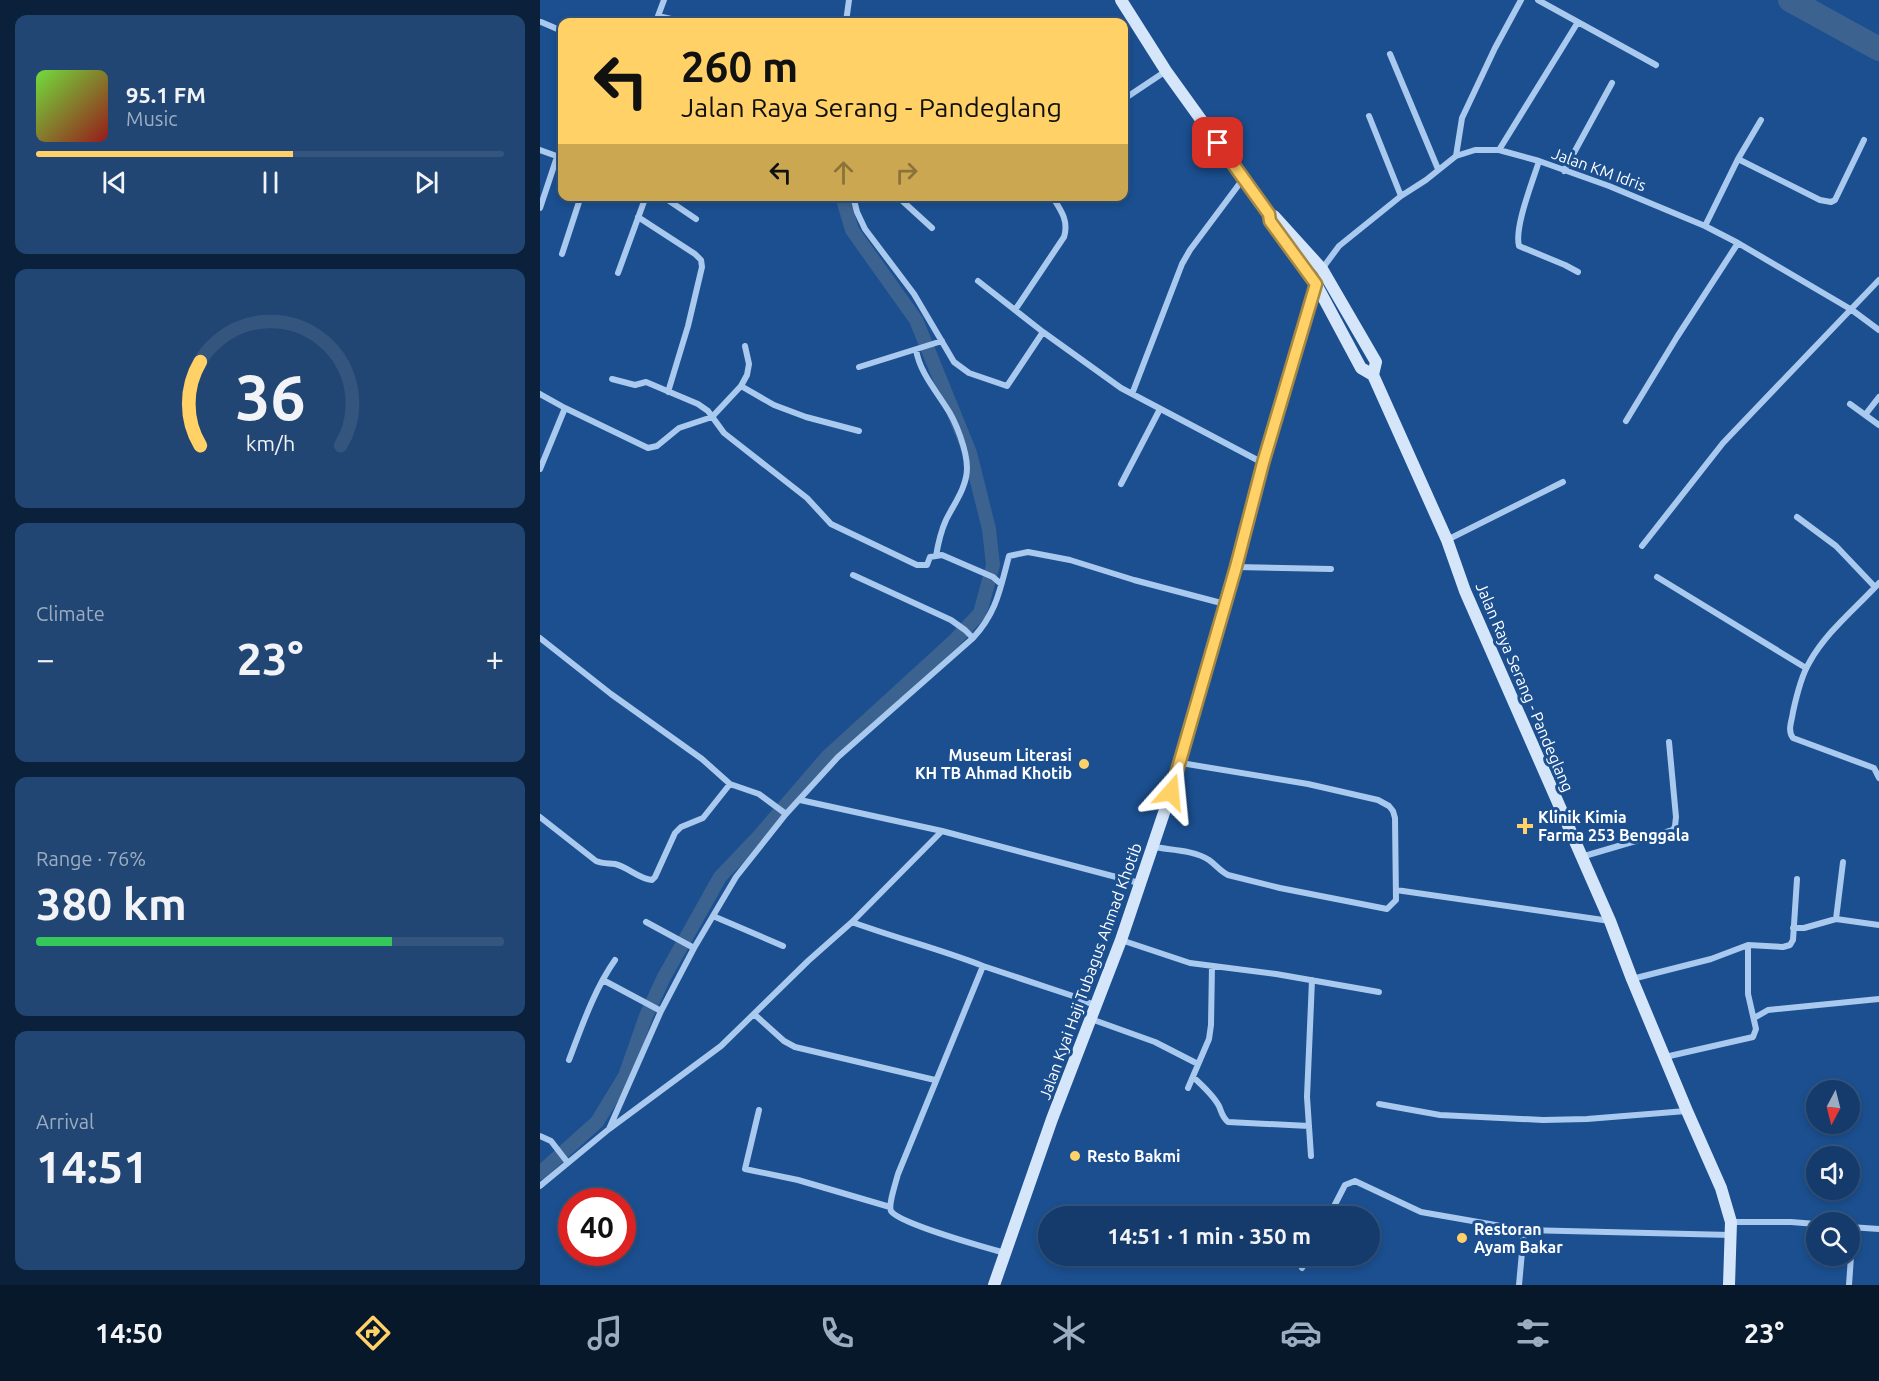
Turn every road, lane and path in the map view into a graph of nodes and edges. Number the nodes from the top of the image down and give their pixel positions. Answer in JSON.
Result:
{"nodes":[{"id":1,"x":664,"y":0,"type":"edge"},
{"id":2,"x":849,"y":0,"type":"edge"},
{"id":3,"x":1121,"y":0,"type":"edge"},
{"id":4,"x":1521,"y":0,"type":"edge"},
{"id":5,"x":1538,"y":0,"type":"edge"},
{"id":6,"x":656,"y":18,"type":"edge"},
{"id":7,"x":847,"y":18,"type":"edge"},
{"id":8,"x":542,"y":22,"type":"edge"},
{"id":9,"x":1578,"y":22,"type":"junction"},
{"id":10,"x":558,"y":29,"type":"edge"},
{"id":11,"x":1390,"y":54,"type":"dead end"},
{"id":12,"x":1656,"y":65,"type":"dead end"},
{"id":13,"x":1166,"y":71,"type":"junction"},
{"id":14,"x":1612,"y":83,"type":"dead end"},
{"id":15,"x":1128,"y":96,"type":"edge"},
{"id":16,"x":1369,"y":116,"type":"dead end"},
{"id":17,"x":1761,"y":120,"type":"dead end"},
{"id":18,"x":1864,"y":140,"type":"dead end"},
{"id":19,"x":540,"y":150,"type":"edge"},
{"id":20,"x":1499,"y":150,"type":"junction"},
{"id":21,"x":1456,"y":156,"type":"junction"},
{"id":22,"x":558,"y":157,"type":"edge"},
{"id":23,"x":1738,"y":159,"type":"junction"},
{"id":24,"x":1539,"y":161,"type":"junction"},
{"id":25,"x":558,"y":163,"type":"edge"},
{"id":26,"x":1438,"y":169,"type":"junction"},
{"id":27,"x":1564,"y":171,"type":"junction"},
{"id":28,"x":1243,"y":178,"type":"junction"},
{"id":29,"x":1401,"y":196,"type":"junction"},
{"id":30,"x":579,"y":201,"type":"edge"},
{"id":31,"x":644,"y":201,"type":"edge"},
{"id":32,"x":669,"y":201,"type":"edge"},
{"id":33,"x":854,"y":201,"type":"edge"},
{"id":34,"x":902,"y":201,"type":"edge"},
{"id":35,"x":1056,"y":201,"type":"edge"},
{"id":36,"x":540,"y":208,"type":"edge"},
{"id":37,"x":1269,"y":214,"type":"junction"},
{"id":38,"x":638,"y":218,"type":"junction"},
{"id":39,"x":696,"y":219,"type":"dead end"},
{"id":40,"x":1705,"y":226,"type":"junction"},
{"id":41,"x":932,"y":228,"type":"dead end"},
{"id":42,"x":1738,"y":243,"type":"junction"},
{"id":43,"x":562,"y":254,"type":"dead end"},
{"id":44,"x":1322,"y":269,"type":"junction"},
{"id":45,"x":1578,"y":272,"type":"dead end"},
{"id":46,"x":618,"y":273,"type":"dead end"},
{"id":47,"x":1879,"y":280,"type":"edge"},
{"id":48,"x":978,"y":281,"type":"dead end"},
{"id":49,"x":1316,"y":284,"type":"junction"},
{"id":50,"x":1015,"y":310,"type":"junction"},
{"id":51,"x":1852,"y":310,"type":"junction"},
{"id":52,"x":1879,"y":330,"type":"edge"},
{"id":53,"x":1043,"y":332,"type":"junction"},
{"id":54,"x":940,"y":342,"type":"junction"},
{"id":55,"x":745,"y":346,"type":"dead end"},
{"id":56,"x":918,"y":349,"type":"junction"},
{"id":57,"x":859,"y":367,"type":"dead end"},
{"id":58,"x":1373,"y":375,"type":"junction"},
{"id":59,"x":612,"y":380,"type":"dead end"},
{"id":60,"x":741,"y":386,"type":"junction"},
{"id":61,"x":668,"y":392,"type":"junction"},
{"id":62,"x":540,"y":394,"type":"edge"},
{"id":63,"x":1132,"y":394,"type":"junction"},
{"id":64,"x":1879,"y":397,"type":"edge"},
{"id":65,"x":1850,"y":404,"type":"dead end"},
{"id":66,"x":565,"y":408,"type":"junction"},
{"id":67,"x":1160,"y":409,"type":"junction"},
{"id":68,"x":1865,"y":415,"type":"junction"},
{"id":69,"x":712,"y":417,"type":"junction"},
{"id":70,"x":1626,"y":421,"type":"dead end"},
{"id":71,"x":1879,"y":425,"type":"edge"},
{"id":72,"x":859,"y":431,"type":"dead end"},
{"id":73,"x":1263,"y":463,"type":"junction"},
{"id":74,"x":541,"y":467,"type":"edge"},
{"id":75,"x":1563,"y":482,"type":"dead end"},
{"id":76,"x":1121,"y":484,"type":"dead end"},
{"id":77,"x":1797,"y":517,"type":"dead end"},
{"id":78,"x":1447,"y":540,"type":"junction"},
{"id":79,"x":1642,"y":546,"type":"dead end"},
{"id":80,"x":936,"y":556,"type":"junction"},
{"id":81,"x":1236,"y":567,"type":"junction"},
{"id":82,"x":1331,"y":569,"type":"dead end"},
{"id":83,"x":853,"y":575,"type":"dead end"},
{"id":84,"x":1657,"y":577,"type":"dead end"},
{"id":85,"x":1001,"y":584,"type":"junction"},
{"id":86,"x":1877,"y":585,"type":"edge"},
{"id":87,"x":1226,"y":604,"type":"junction"},
{"id":88,"x":540,"y":638,"type":"edge"},
{"id":89,"x":973,"y":638,"type":"junction"},
{"id":90,"x":1806,"y":668,"type":"junction"},
{"id":91,"x":1669,"y":742,"type":"dead end"},
{"id":92,"x":1181,"y":763,"type":"junction"},
{"id":93,"x":1879,"y":778,"type":"edge"},
{"id":94,"x":730,"y":784,"type":"junction"},
{"id":95,"x":800,"y":800,"type":"junction"},
{"id":96,"x":785,"y":813,"type":"junction"},
{"id":97,"x":540,"y":817,"type":"edge"},
{"id":98,"x":942,"y":831,"type":"junction"},
{"id":99,"x":1154,"y":847,"type":"junction"},
{"id":100,"x":1581,"y":857,"type":"junction"},
{"id":101,"x":1843,"y":862,"type":"dead end"},
{"id":102,"x":1797,"y":879,"type":"dead end"},
{"id":103,"x":1139,"y":883,"type":"junction"},
{"id":104,"x":1396,"y":890,"type":"junction"},
{"id":105,"x":713,"y":916,"type":"junction"},
{"id":106,"x":1836,"y":920,"type":"junction"},
{"id":107,"x":1610,"y":921,"type":"junction"},
{"id":108,"x":646,"y":922,"type":"dead end"},
{"id":109,"x":852,"y":922,"type":"junction"},
{"id":110,"x":1879,"y":925,"type":"edge"},
{"id":111,"x":1793,"y":927,"type":"junction"},
{"id":112,"x":1121,"y":940,"type":"junction"},
{"id":113,"x":1748,"y":945,"type":"junction"},
{"id":114,"x":783,"y":946,"type":"dead end"},
{"id":115,"x":691,"y":947,"type":"junction"},
{"id":116,"x":615,"y":960,"type":"dead end"},
{"id":117,"x":982,"y":966,"type":"junction"},
{"id":118,"x":1212,"y":966,"type":"junction"},
{"id":119,"x":603,"y":980,"type":"junction"},
{"id":120,"x":1312,"y":980,"type":"junction"},
{"id":121,"x":1632,"y":980,"type":"junction"},
{"id":122,"x":1379,"y":992,"type":"dead end"},
{"id":123,"x":1879,"y":999,"type":"edge"},
{"id":124,"x":1096,"y":1006,"type":"junction"},
{"id":125,"x":661,"y":1011,"type":"junction"},
{"id":126,"x":754,"y":1014,"type":"junction"},
{"id":127,"x":1754,"y":1018,"type":"junction"},
{"id":128,"x":1091,"y":1019,"type":"junction"},
{"id":129,"x":1665,"y":1057,"type":"junction"},
{"id":130,"x":569,"y":1060,"type":"dead end"},
{"id":131,"x":1198,"y":1064,"type":"junction"},
{"id":132,"x":1193,"y":1077,"type":"junction"},
{"id":133,"x":935,"y":1080,"type":"junction"},
{"id":134,"x":1188,"y":1088,"type":"dead end"},
{"id":135,"x":1379,"y":1104,"type":"dead end"},
{"id":136,"x":759,"y":1110,"type":"dead end"},
{"id":137,"x":1687,"y":1111,"type":"junction"},
{"id":138,"x":1309,"y":1126,"type":"junction"},
{"id":139,"x":609,"y":1129,"type":"junction"},
{"id":140,"x":540,"y":1137,"type":"edge"},
{"id":141,"x":1311,"y":1156,"type":"dead end"},
{"id":142,"x":568,"y":1163,"type":"junction"},
{"id":143,"x":540,"y":1186,"type":"edge"},
{"id":144,"x":1334,"y":1206,"type":"edge"},
{"id":145,"x":890,"y":1207,"type":"junction"},
{"id":146,"x":1731,"y":1222,"type":"junction"},
{"id":147,"x":1806,"y":1223,"type":"edge"},
{"id":148,"x":1860,"y":1228,"type":"edge"},
{"id":149,"x":1879,"y":1229,"type":"edge"},
{"id":150,"x":1524,"y":1230,"type":"junction"},
{"id":151,"x":1731,"y":1235,"type":"junction"},
{"id":152,"x":1005,"y":1254,"type":"junction"},
{"id":153,"x":1850,"y":1266,"type":"edge"},
{"id":154,"x":994,"y":1285,"type":"edge"},
{"id":155,"x":1519,"y":1285,"type":"edge"},
{"id":156,"x":1729,"y":1285,"type":"edge"},
{"id":157,"x":1850,"y":1285,"type":"edge"}],
"edges":[{"from":1,"to":6,"type":"street"},
{"from":2,"to":7,"type":"street"},
{"from":3,"to":13,"type":"main road","name":"Jalan Raya Serang - Pandeglang"},
{"from":4,"to":21,"type":"street"},
{"from":5,"to":9,"type":"street"},
{"from":8,"to":10,"type":"street"},
{"from":9,"to":12,"type":"street"},
{"from":9,"to":20,"type":"street"},
{"from":11,"to":26,"type":"street"},
{"from":13,"to":15,"type":"street"},
{"from":13,"to":28,"type":"main road","name":"Jalan Raya Serang - Pandeglang"},
{"from":14,"to":27,"type":"street"},
{"from":16,"to":29,"type":"street"},
{"from":17,"to":23,"type":"street"},
{"from":18,"to":23,"type":"street"},
{"from":19,"to":22,"type":"street"},
{"from":20,"to":21,"type":"street","name":"Jalan KM Idris"},
{"from":20,"to":24,"type":"street","name":"Jalan KM Idris"},
{"from":21,"to":26,"type":"street","name":"Jalan KM Idris"},
{"from":23,"to":40,"type":"street"},
{"from":24,"to":27,"type":"street","name":"Jalan KM Idris"},
{"from":24,"to":45,"type":"street"},
{"from":25,"to":36,"type":"street"},
{"from":26,"to":29,"type":"street","name":"Jalan KM Idris"},
{"from":27,"to":40,"type":"street","name":"Jalan KM Idris"},
{"from":28,"to":37,"type":"main road","name":"Jalan Raya Serang - Pandeglang"},
{"from":28,"to":63,"type":"street"},
{"from":29,"to":44,"type":"street","name":"Jalan KM Idris"},
{"from":30,"to":43,"type":"street"},
{"from":31,"to":38,"type":"street"},
{"from":32,"to":39,"type":"street"},
{"from":33,"to":54,"type":"street"},
{"from":34,"to":41,"type":"street"},
{"from":35,"to":50,"type":"street"},
{"from":37,"to":44,"type":"main road","name":"Jalan Raya Serang - Pandeglang"},
{"from":37,"to":49,"type":"main road","name":"Jalan Raya Serang - Pandeglang"},
{"from":38,"to":46,"type":"street"},
{"from":38,"to":61,"type":"street"},
{"from":40,"to":42,"type":"street","name":"Jalan KM Idris"},
{"from":42,"to":51,"type":"street","name":"Jalan KM Idris"},
{"from":42,"to":70,"type":"street"},
{"from":44,"to":58,"type":"main road","name":"Jalan Raya Serang - Pandeglang"},
{"from":47,"to":51,"type":"street"},
{"from":48,"to":50,"type":"street"},
{"from":49,"to":58,"type":"main road","name":"Jalan Raya Serang - Pandeglang"},
{"from":49,"to":73,"type":"main road","name":"Jalan Kyai Haji Tubagus Ahmad Khotib"},
{"from":50,"to":53,"type":"street"},
{"from":51,"to":52,"type":"street","name":"Jalan KM Idris"},
{"from":51,"to":79,"type":"street"},
{"from":53,"to":54,"type":"street"},
{"from":53,"to":63,"type":"street"},
{"from":54,"to":56,"type":"street"},
{"from":55,"to":60,"type":"street"},
{"from":56,"to":57,"type":"street"},
{"from":56,"to":80,"type":"street"},
{"from":58,"to":78,"type":"main road","name":"Jalan Raya Serang - Pandeglang"},
{"from":59,"to":61,"type":"street"},
{"from":60,"to":69,"type":"street"},
{"from":60,"to":72,"type":"street"},
{"from":61,"to":69,"type":"street"},
{"from":62,"to":66,"type":"street"},
{"from":63,"to":67,"type":"street"},
{"from":64,"to":68,"type":"street"},
{"from":65,"to":68,"type":"street"},
{"from":66,"to":69,"type":"street"},
{"from":66,"to":74,"type":"street"},
{"from":67,"to":73,"type":"street"},
{"from":67,"to":76,"type":"street"},
{"from":68,"to":71,"type":"street"},
{"from":69,"to":80,"type":"street"},
{"from":73,"to":81,"type":"main road","name":"Jalan Kyai Haji Tubagus Ahmad Khotib"},
{"from":75,"to":78,"type":"street"},
{"from":77,"to":86,"type":"street"},
{"from":78,"to":100,"type":"main road","name":"Jalan Raya Serang - Pandeglang"},
{"from":80,"to":85,"type":"street"},
{"from":81,"to":82,"type":"street"},
{"from":81,"to":87,"type":"main road","name":"Jalan Kyai Haji Tubagus Ahmad Khotib"},
{"from":83,"to":89,"type":"street"},
{"from":84,"to":90,"type":"street"},
{"from":85,"to":87,"type":"street"},
{"from":85,"to":89,"type":"street"},
{"from":86,"to":90,"type":"street"},
{"from":87,"to":92,"type":"main road","name":"Jalan Kyai Haji Tubagus Ahmad Khotib"},
{"from":88,"to":94,"type":"street"},
{"from":89,"to":95,"type":"street"},
{"from":90,"to":93,"type":"street"},
{"from":91,"to":100,"type":"street"},
{"from":92,"to":99,"type":"main road","name":"Jalan Kyai Haji Tubagus Ahmad Khotib"},
{"from":92,"to":104,"type":"street"},
{"from":94,"to":96,"type":"street"},
{"from":94,"to":97,"type":"street"},
{"from":95,"to":96,"type":"street"},
{"from":95,"to":98,"type":"street"},
{"from":96,"to":105,"type":"street"},
{"from":98,"to":103,"type":"street"},
{"from":98,"to":109,"type":"street"},
{"from":99,"to":103,"type":"main road","name":"Jalan Kyai Haji Tubagus Ahmad Khotib"},
{"from":99,"to":104,"type":"street"},
{"from":100,"to":107,"type":"main road","name":"Jalan Raya Serang - Pandeglang"},
{"from":101,"to":106,"type":"street"},
{"from":102,"to":111,"type":"street"},
{"from":103,"to":112,"type":"main road","name":"Jalan Kyai Haji Tubagus Ahmad Khotib"},
{"from":104,"to":107,"type":"street"},
{"from":105,"to":114,"type":"street"},
{"from":105,"to":115,"type":"street"},
{"from":106,"to":110,"type":"street"},
{"from":106,"to":111,"type":"street"},
{"from":107,"to":121,"type":"main road","name":"Jalan Raya Serang - Pandeglang"},
{"from":108,"to":115,"type":"street"},
{"from":109,"to":117,"type":"street"},
{"from":109,"to":126,"type":"street"},
{"from":111,"to":113,"type":"street"},
{"from":112,"to":118,"type":"street"},
{"from":112,"to":124,"type":"main road","name":"Jalan Kyai Haji Tubagus Ahmad Khotib"},
{"from":113,"to":121,"type":"street"},
{"from":113,"to":127,"type":"street"},
{"from":115,"to":125,"type":"street"},
{"from":116,"to":119,"type":"street"},
{"from":117,"to":124,"type":"street"},
{"from":117,"to":133,"type":"street"},
{"from":118,"to":120,"type":"street"},
{"from":118,"to":131,"type":"street"},
{"from":119,"to":125,"type":"street"},
{"from":119,"to":130,"type":"street"},
{"from":120,"to":122,"type":"street"},
{"from":120,"to":138,"type":"street"},
{"from":121,"to":129,"type":"main road","name":"Jalan Raya Serang - Pandeglang"},
{"from":123,"to":127,"type":"street"},
{"from":124,"to":128,"type":"main road","name":"Jalan Kyai Haji Tubagus Ahmad Khotib"},
{"from":125,"to":139,"type":"street"},
{"from":126,"to":133,"type":"street"},
{"from":126,"to":139,"type":"street"},
{"from":127,"to":129,"type":"street"},
{"from":128,"to":131,"type":"street"},
{"from":128,"to":152,"type":"main road","name":"Jalan Kyai Haji Tubagus Ahmad Khotib"},
{"from":129,"to":137,"type":"main road","name":"Jalan Raya Serang - Pandeglang"},
{"from":131,"to":132,"type":"street"},
{"from":132,"to":134,"type":"street"},
{"from":132,"to":138,"type":"street"},
{"from":133,"to":145,"type":"street"},
{"from":135,"to":137,"type":"street"},
{"from":136,"to":145,"type":"street"},
{"from":137,"to":146,"type":"main road","name":"Jalan Raya Serang - Pandeglang"},
{"from":138,"to":141,"type":"street"},
{"from":139,"to":142,"type":"street"},
{"from":140,"to":142,"type":"street"},
{"from":142,"to":143,"type":"street"},
{"from":144,"to":150,"type":"street"},
{"from":145,"to":152,"type":"street"},
{"from":146,"to":147,"type":"street"},
{"from":146,"to":151,"type":"main road","name":"Jalan Raya Serang - Pandeglang"},
{"from":148,"to":149,"type":"street"},
{"from":150,"to":151,"type":"street"},
{"from":150,"to":155,"type":"street"},
{"from":151,"to":156,"type":"main road","name":"Jalan Raya Serang - Pandeglang"},
{"from":152,"to":154,"type":"main road","name":"Jalan Kyai Haji Tubagus Ahmad Khotib"},
{"from":153,"to":157,"type":"street"}]}
